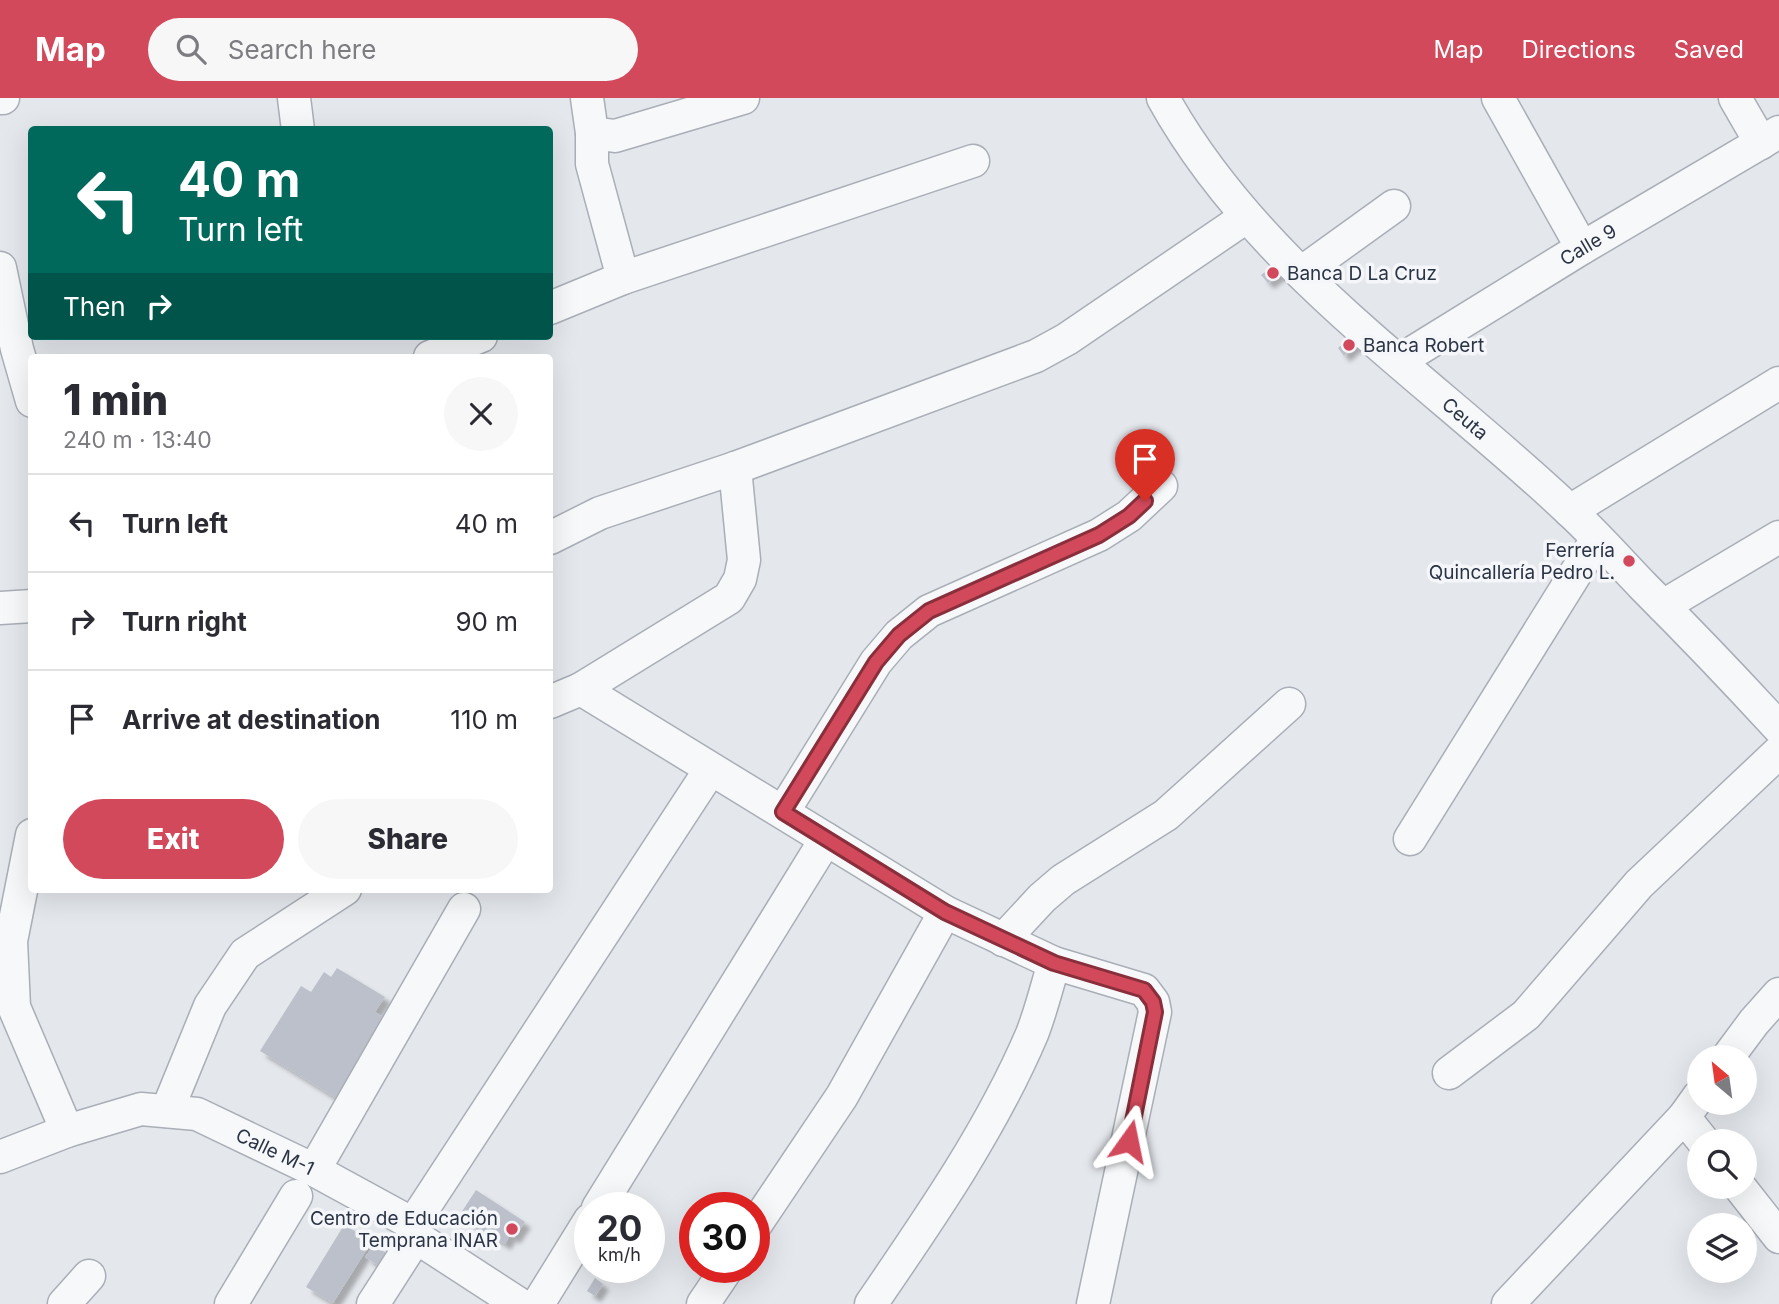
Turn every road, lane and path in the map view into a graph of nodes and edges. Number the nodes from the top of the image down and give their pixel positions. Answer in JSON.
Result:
{"nodes":[{"id":1,"x":294,"y":98,"type":"edge"},
{"id":2,"x":587,"y":98,"type":"edge"},
{"id":3,"x":743,"y":98,"type":"edge"},
{"id":4,"x":1163,"y":98,"type":"edge"},
{"id":5,"x":1498,"y":98,"type":"edge"},
{"id":6,"x":1735,"y":98,"type":"edge"},
{"id":7,"x":298,"y":126,"type":"edge"},
{"id":8,"x":592,"y":133,"type":"junction"},
{"id":9,"x":1770,"y":138,"type":"edge"},
{"id":10,"x":973,"y":161,"type":"dead end"},
{"id":11,"x":1394,"y":206,"type":"dead end"},
{"id":12,"x":1246,"y":217,"type":"junction"},
{"id":13,"x":1582,"y":248,"type":"junction"},
{"id":14,"x":0,"y":268,"type":"edge"},
{"id":15,"x":1301,"y":273,"type":"junction"},
{"id":16,"x":623,"y":278,"type":"junction"},
{"id":17,"x":553,"y":307,"type":"edge"},
{"id":18,"x":471,"y":340,"type":"edge"},
{"id":19,"x":9,"y":349,"type":"edge"},
{"id":20,"x":437,"y":354,"type":"edge"},
{"id":21,"x":1399,"y":361,"type":"junction"},
{"id":22,"x":1779,"y":383,"type":"edge"},
{"id":23,"x":28,"y":392,"type":"edge"},
{"id":24,"x":735,"y":468,"type":"junction"},
{"id":25,"x":1161,"y":486,"type":"dead end"},
{"id":26,"x":1570,"y":511,"type":"junction"},
{"id":27,"x":553,"y":536,"type":"edge"},
{"id":28,"x":1779,"y":537,"type":"edge"},
{"id":29,"x":1597,"y":538,"type":"junction"},
{"id":30,"x":1663,"y":606,"type":"junction"},
{"id":31,"x":28,"y":607,"type":"edge"},
{"id":32,"x":0,"y":608,"type":"edge"},
{"id":33,"x":581,"y":689,"type":"junction"},
{"id":34,"x":553,"y":701,"type":"edge"},
{"id":35,"x":1289,"y":704,"type":"dead end"},
{"id":36,"x":1779,"y":729,"type":"edge"},
{"id":37,"x":1779,"y":752,"type":"edge"},
{"id":38,"x":710,"y":770,"type":"junction"},
{"id":39,"x":783,"y":812,"type":"junction"},
{"id":40,"x":826,"y":839,"type":"junction"},
{"id":41,"x":1410,"y":839,"type":"dead end"},
{"id":42,"x":28,"y":858,"type":"edge"},
{"id":43,"x":339,"y":893,"type":"edge"},
{"id":44,"x":464,"y":909,"type":"dead end"},
{"id":45,"x":945,"y":912,"type":"junction"},
{"id":46,"x":1003,"y":940,"type":"junction"},
{"id":47,"x":1054,"y":963,"type":"junction"},
{"id":48,"x":1779,"y":994,"type":"edge"},
{"id":49,"x":1737,"y":1045,"type":"edge"},
{"id":50,"x":1449,"y":1073,"type":"dead end"},
{"id":51,"x":167,"y":1111,"type":"junction"},
{"id":52,"x":1696,"y":1118,"type":"edge"},
{"id":53,"x":67,"y":1132,"type":"junction"},
{"id":54,"x":0,"y":1157,"type":"edge"},
{"id":55,"x":314,"y":1170,"type":"junction"},
{"id":56,"x":607,"y":1192,"type":"edge"},
{"id":57,"x":296,"y":1196,"type":"dead end"},
{"id":58,"x":1749,"y":1199,"type":"edge"},
{"id":59,"x":770,"y":1203,"type":"edge"},
{"id":60,"x":414,"y":1231,"type":"junction"},
{"id":61,"x":1779,"y":1237,"type":"edge"},
{"id":62,"x":574,"y":1246,"type":"edge"},
{"id":63,"x":89,"y":1276,"type":"dead end"},
{"id":64,"x":717,"y":1283,"type":"edge"},
{"id":65,"x":64,"y":1304,"type":"edge"},
{"id":66,"x":231,"y":1304,"type":"edge"},
{"id":67,"x":373,"y":1304,"type":"edge"},
{"id":68,"x":519,"y":1304,"type":"edge"},
{"id":69,"x":538,"y":1304,"type":"edge"},
{"id":70,"x":703,"y":1304,"type":"edge"},
{"id":71,"x":872,"y":1304,"type":"edge"},
{"id":72,"x":1093,"y":1304,"type":"edge"},
{"id":73,"x":1508,"y":1304,"type":"edge"}],
"edges":[{"from":1,"to":7,"type":"street"},
{"from":2,"to":8,"type":"street"},
{"from":3,"to":8,"type":"street"},
{"from":4,"to":12,"type":"street","name":"Ceuta"},
{"from":5,"to":13,"type":"street"},
{"from":6,"to":9,"type":"street"},
{"from":8,"to":16,"type":"street"},
{"from":9,"to":13,"type":"street","name":"Calle 9"},
{"from":10,"to":16,"type":"street"},
{"from":11,"to":15,"type":"street"},
{"from":12,"to":15,"type":"street","name":"Ceuta"},
{"from":12,"to":24,"type":"street"},
{"from":13,"to":21,"type":"street","name":"Calle 9"},
{"from":14,"to":19,"type":"street"},
{"from":15,"to":21,"type":"street","name":"Ceuta"},
{"from":16,"to":17,"type":"street"},
{"from":18,"to":20,"type":"street"},
{"from":19,"to":23,"type":"street"},
{"from":21,"to":26,"type":"street","name":"Ceuta"},
{"from":22,"to":26,"type":"street"},
{"from":24,"to":27,"type":"street"},
{"from":24,"to":33,"type":"street"},
{"from":25,"to":39,"type":"street"},
{"from":26,"to":29,"type":"street","name":"Ceuta"},
{"from":28,"to":30,"type":"street"},
{"from":29,"to":30,"type":"street","name":"Ceuta"},
{"from":29,"to":41,"type":"street"},
{"from":30,"to":36,"type":"street","name":"Ceuta"},
{"from":31,"to":32,"type":"street"},
{"from":33,"to":34,"type":"street"},
{"from":33,"to":38,"type":"street"},
{"from":35,"to":46,"type":"street"},
{"from":37,"to":50,"type":"street"},
{"from":38,"to":39,"type":"street"},
{"from":38,"to":60,"type":"street"},
{"from":39,"to":40,"type":"street"},
{"from":40,"to":45,"type":"street"},
{"from":40,"to":56,"type":"street"},
{"from":42,"to":53,"type":"street"},
{"from":43,"to":51,"type":"street"},
{"from":44,"to":55,"type":"street"},
{"from":45,"to":46,"type":"street"},
{"from":45,"to":59,"type":"street"},
{"from":46,"to":47,"type":"street"},
{"from":47,"to":71,"type":"street"},
{"from":47,"to":72,"type":"street"},
{"from":48,"to":49,"type":"street"},
{"from":51,"to":53,"type":"street","name":"Calle M-1"},
{"from":51,"to":55,"type":"street","name":"Calle M-1"},
{"from":52,"to":73,"type":"street"},
{"from":53,"to":54,"type":"street","name":"Calle M-1"},
{"from":55,"to":60,"type":"street","name":"Calle M-1"},
{"from":57,"to":66,"type":"street"},
{"from":58,"to":61,"type":"street"},
{"from":60,"to":67,"type":"street"},
{"from":60,"to":68,"type":"street","name":"Calle M-1"},
{"from":62,"to":69,"type":"street"},
{"from":63,"to":65,"type":"street"},
{"from":64,"to":70,"type":"street"}]}
